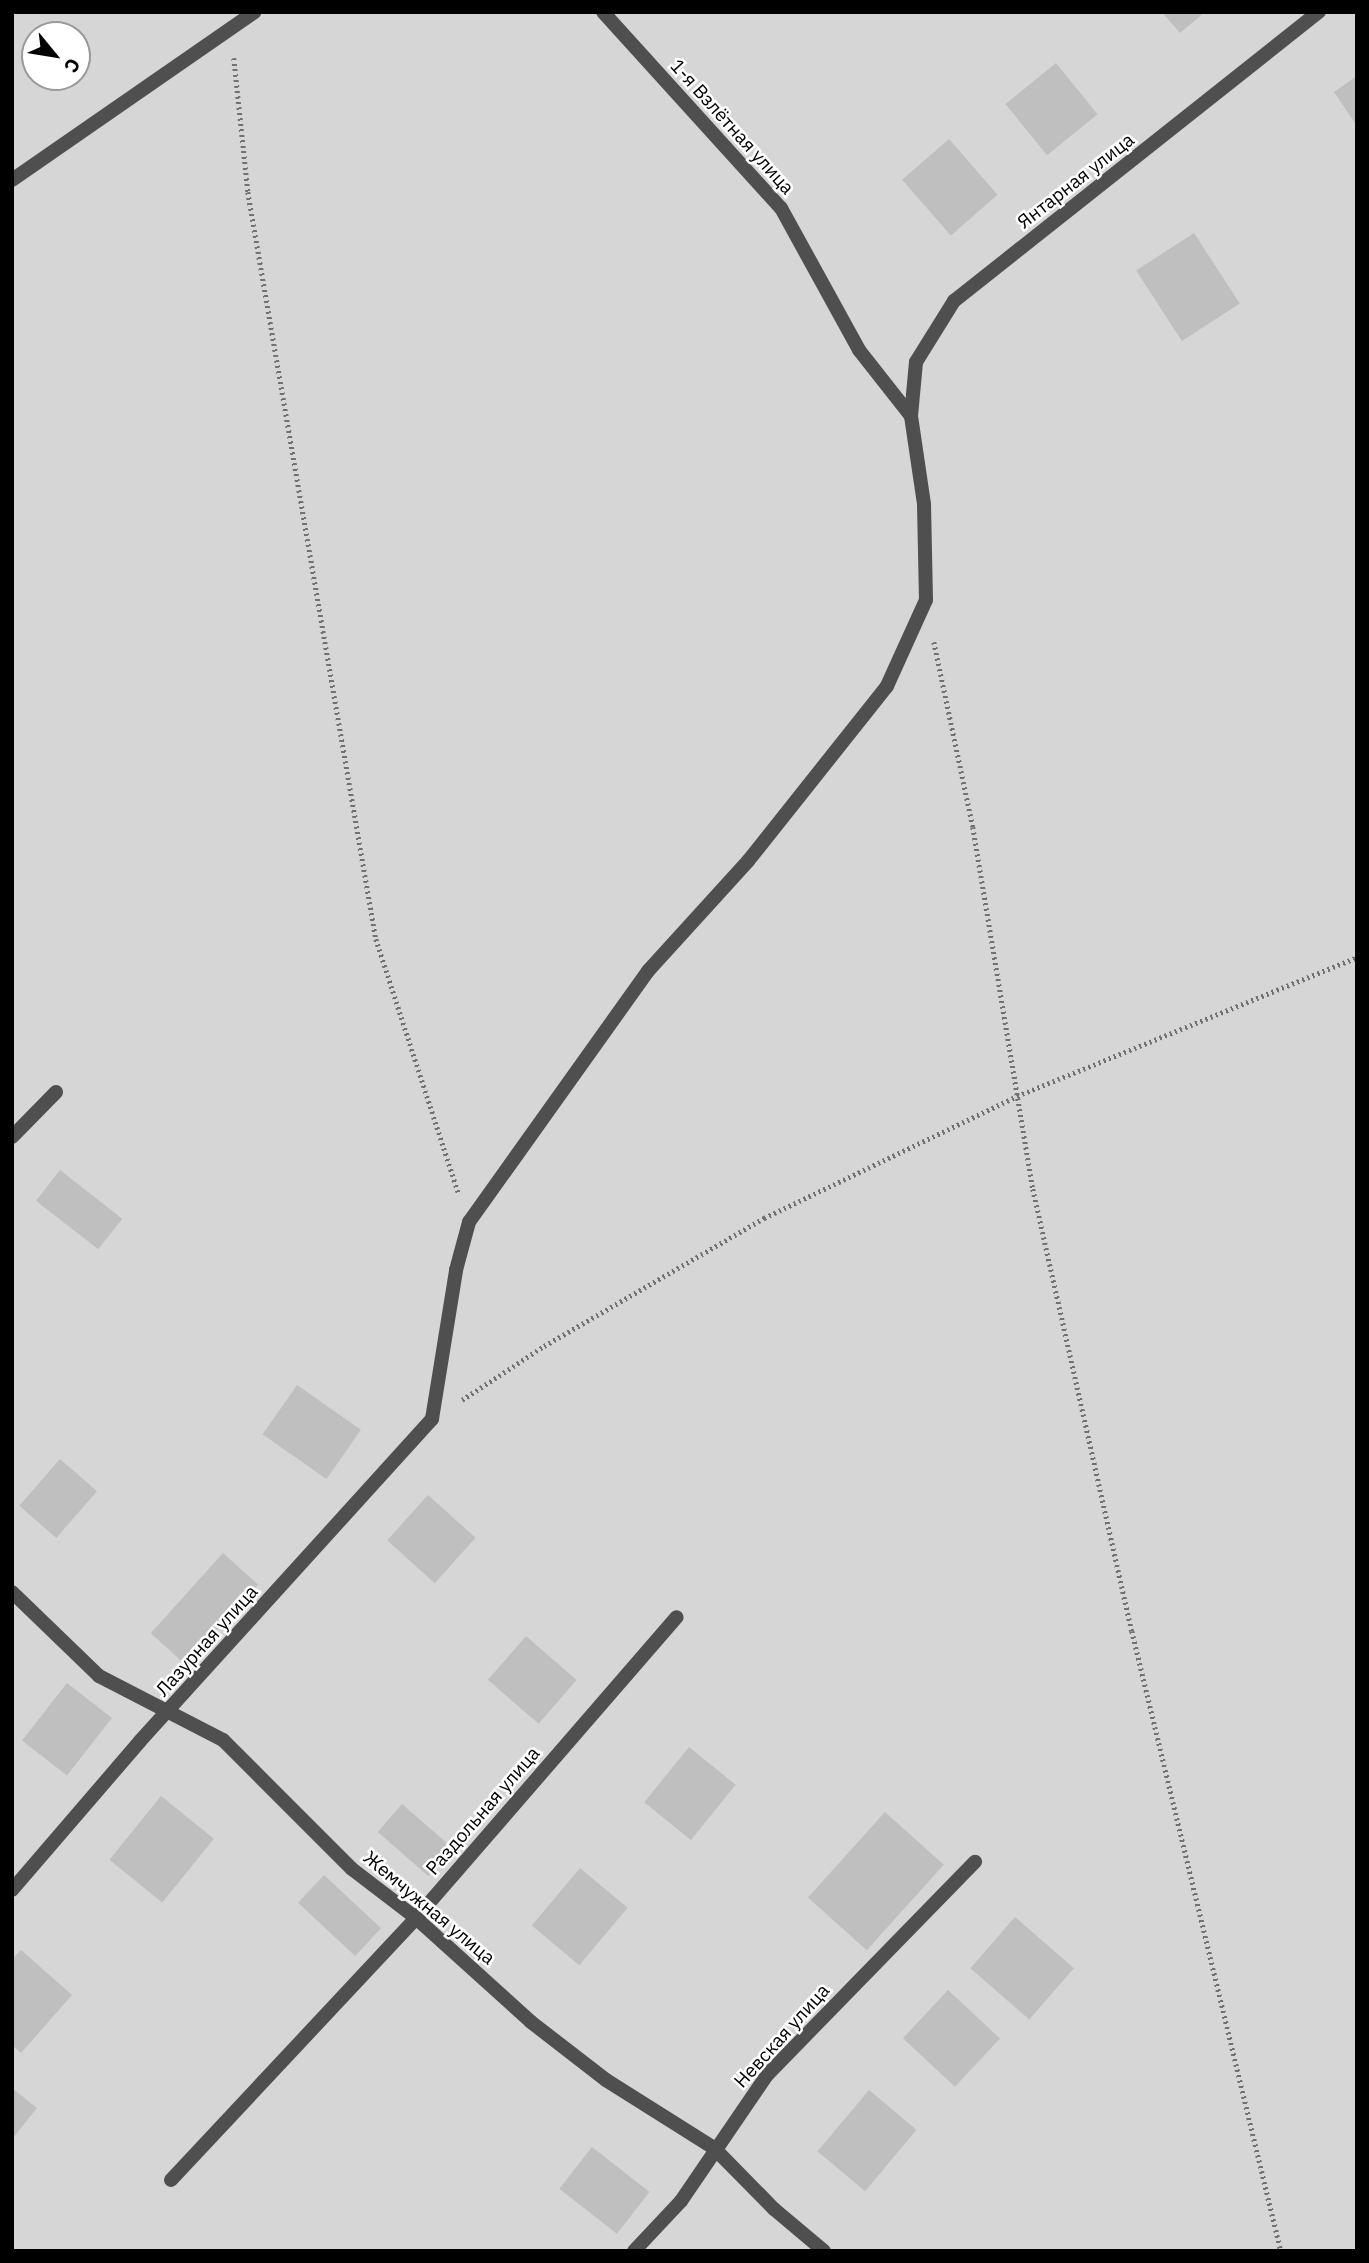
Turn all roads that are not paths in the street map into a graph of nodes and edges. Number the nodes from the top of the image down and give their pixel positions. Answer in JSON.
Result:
{"nodes":[{"id":1,"x":255,"y":12,"type":"edge"},
{"id":2,"x":603,"y":12,"type":"edge"},
{"id":3,"x":1319,"y":12,"type":"edge"},
{"id":4,"x":12,"y":180,"type":"edge"},
{"id":5,"x":911,"y":416,"type":"junction"},
{"id":6,"x":56,"y":1092,"type":"dead end"},
{"id":7,"x":12,"y":1136,"type":"edge"},
{"id":8,"x":432,"y":1419,"type":"joint"},
{"id":9,"x":12,"y":1592,"type":"edge"},
{"id":10,"x":677,"y":1617,"type":"dead end"},
{"id":11,"x":172,"y":1711,"type":"junction"},
{"id":12,"x":975,"y":1863,"type":"dead end"},
{"id":13,"x":12,"y":1890,"type":"edge"},
{"id":14,"x":416,"y":1918,"type":"junction"},
{"id":15,"x":714,"y":2148,"type":"junction"},
{"id":16,"x":170,"y":2180,"type":"dead end"},
{"id":17,"x":634,"y":2251,"type":"edge"},
{"id":18,"x":824,"y":2251,"type":"edge"}],
"edges":[{"from":1,"to":4,"type":"street"},
{"from":2,"to":5,"type":"street","name":"1-я Взлётная улица"},
{"from":3,"to":5,"type":"street","name":"Янтарная улица"},
{"from":5,"to":8,"type":"street","name":"Янтарная улица"},
{"from":6,"to":7,"type":"street"},
{"from":8,"to":11,"type":"street","name":"Лазурная улица"},
{"from":9,"to":11,"type":"street","name":"Жемчужная улица"},
{"from":10,"to":14,"type":"street","name":"Раздольная улица"},
{"from":11,"to":13,"type":"street","name":"Лазурная улица"},
{"from":11,"to":14,"type":"street","name":"Жемчужная улица"},
{"from":12,"to":15,"type":"street","name":"Невская улица"},
{"from":14,"to":15,"type":"street","name":"Жемчужная улица"},
{"from":14,"to":16,"type":"street","name":"Раздольная улица"},
{"from":15,"to":17,"type":"street","name":"Невская улица"},
{"from":15,"to":18,"type":"street","name":"Жемчужная улица"}]}
